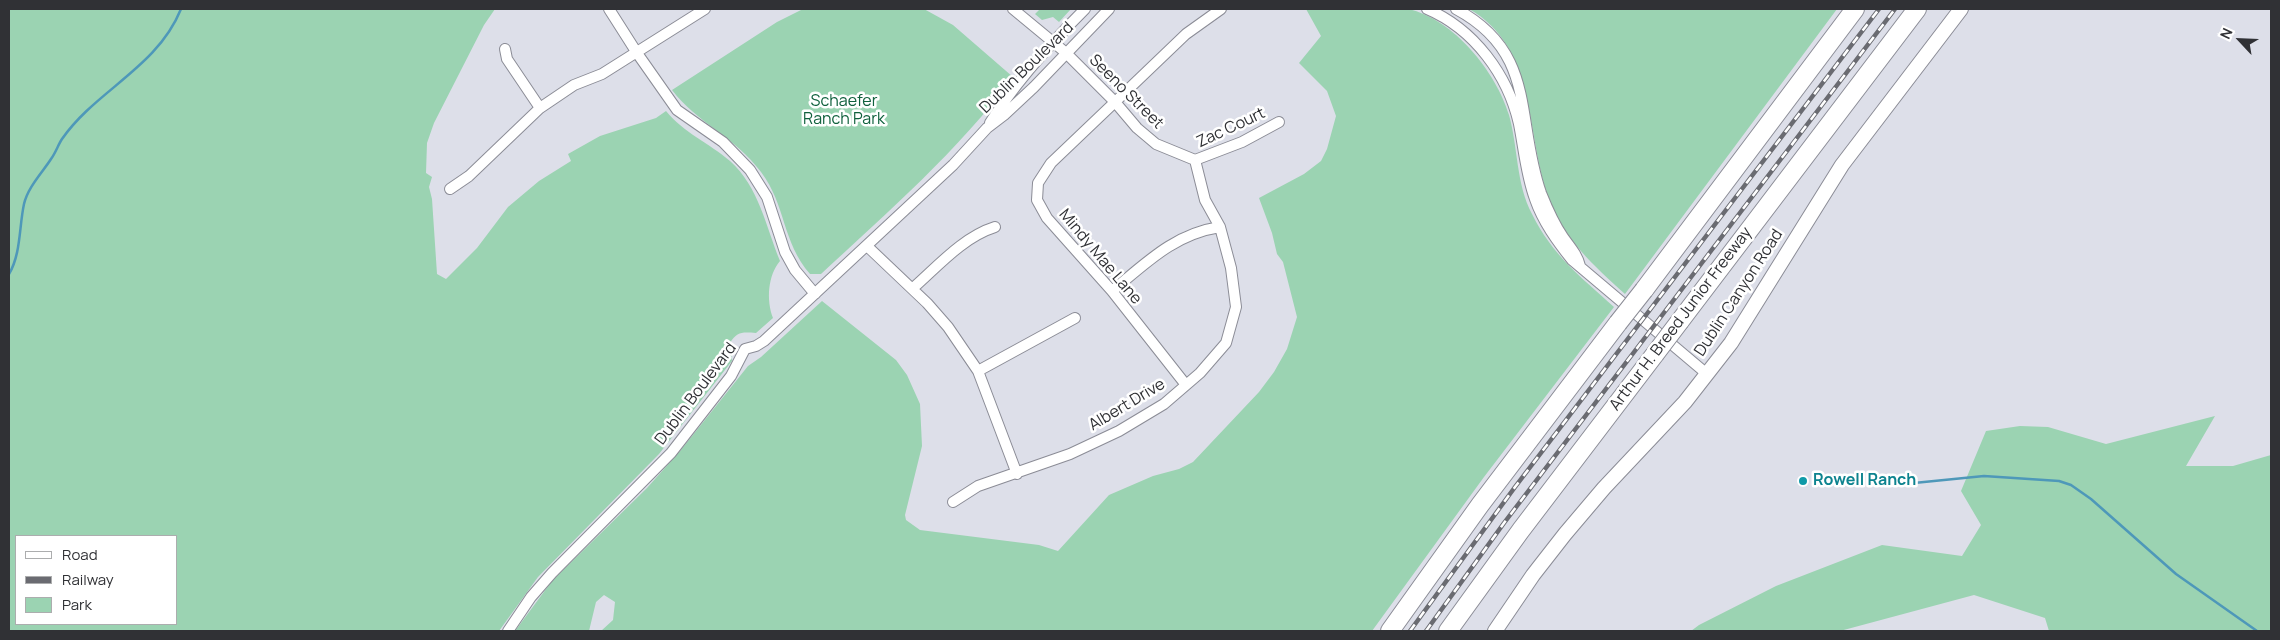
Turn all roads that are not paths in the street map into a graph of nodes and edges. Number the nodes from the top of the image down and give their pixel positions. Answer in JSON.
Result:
{"nodes":[{"id":1,"x":609,"y":9,"type":"edge"},
{"id":2,"x":705,"y":9,"type":"edge"},
{"id":3,"x":1013,"y":9,"type":"edge"},
{"id":4,"x":1085,"y":9,"type":"edge"},
{"id":5,"x":1109,"y":9,"type":"edge"},
{"id":6,"x":1221,"y":9,"type":"edge"},
{"id":7,"x":1427,"y":9,"type":"edge"},
{"id":8,"x":1456,"y":9,"type":"edge"},
{"id":9,"x":1855,"y":9,"type":"edge"},
{"id":10,"x":1917,"y":9,"type":"edge"},
{"id":11,"x":1961,"y":9,"type":"edge"},
{"id":12,"x":1053,"y":41,"type":"junction"},
{"id":13,"x":505,"y":49,"type":"dead end"},
{"id":14,"x":1065,"y":52,"type":"junction"},
{"id":15,"x":637,"y":53,"type":"junction"},
{"id":16,"x":1115,"y":102,"type":"junction"},
{"id":17,"x":540,"y":108,"type":"junction"},
{"id":18,"x":1279,"y":122,"type":"dead end"},
{"id":19,"x":987,"y":128,"type":"junction"},
{"id":20,"x":1195,"y":160,"type":"junction"},
{"id":21,"x":450,"y":189,"type":"dead end"},
{"id":22,"x":994,"y":227,"type":"dead end"},
{"id":23,"x":1220,"y":227,"type":"junction"},
{"id":24,"x":868,"y":246,"type":"junction"},
{"id":25,"x":1580,"y":266,"type":"junction"},
{"id":26,"x":913,"y":288,"type":"junction"},
{"id":27,"x":1112,"y":291,"type":"junction"},
{"id":28,"x":815,"y":294,"type":"junction"},
{"id":29,"x":1075,"y":318,"type":"dead end"},
{"id":30,"x":978,"y":372,"type":"junction"},
{"id":31,"x":1707,"y":374,"type":"junction"},
{"id":32,"x":1186,"y":385,"type":"junction"},
{"id":33,"x":1017,"y":474,"type":"junction"},
{"id":34,"x":953,"y":502,"type":"dead end"},
{"id":35,"x":508,"y":631,"type":"edge"},
{"id":36,"x":1390,"y":631,"type":"edge"},
{"id":37,"x":1448,"y":631,"type":"edge"},
{"id":38,"x":1495,"y":631,"type":"edge"}],
"edges":[{"from":1,"to":15,"type":"street"},
{"from":2,"to":15,"type":"street"},
{"from":3,"to":12,"type":"street","name":"Seeno Street"},
{"from":4,"to":12,"type":"street","name":"Dublin Boulevard"},
{"from":5,"to":14,"type":"street","name":"Dublin Boulevard"},
{"from":6,"to":16,"type":"street","name":"Mindy Mae Lane"},
{"from":7,"to":25,"type":"street"},
{"from":8,"to":25,"type":"street"},
{"from":9,"to":36,"type":"highway","bridge":true},
{"from":10,"to":37,"type":"highway","name":"Arthur H. Breed Junior Freeway","bridge":true},
{"from":11,"to":31,"type":"main road","name":"Dublin Canyon Road"},
{"from":12,"to":14,"type":"street","name":"Seeno Street"},
{"from":12,"to":19,"type":"street","name":"Dublin Boulevard"},
{"from":13,"to":17,"type":"street"},
{"from":14,"to":16,"type":"street","name":"Seeno Street"},
{"from":14,"to":19,"type":"street","name":"Dublin Boulevard"},
{"from":15,"to":17,"type":"street"},
{"from":15,"to":28,"type":"street"},
{"from":16,"to":20,"type":"street","name":"Seeno Street"},
{"from":16,"to":27,"type":"street","name":"Mindy Mae Lane"},
{"from":17,"to":21,"type":"street"},
{"from":18,"to":20,"type":"street","name":"Zac Court"},
{"from":19,"to":24,"type":"street","name":"Dublin Boulevard"},
{"from":20,"to":23,"type":"street","name":"Albert Drive"},
{"from":22,"to":26,"type":"street"},
{"from":23,"to":27,"type":"street"},
{"from":23,"to":32,"type":"street","name":"Albert Drive"},
{"from":24,"to":26,"type":"street"},
{"from":24,"to":28,"type":"street","name":"Dublin Boulevard"},
{"from":25,"to":31,"type":"street"},
{"from":26,"to":30,"type":"street"},
{"from":27,"to":32,"type":"street","name":"Mindy Mae Lane"},
{"from":28,"to":35,"type":"street","name":"Dublin Boulevard"},
{"from":29,"to":30,"type":"street"},
{"from":30,"to":33,"type":"street"},
{"from":31,"to":38,"type":"main road","name":"Dublin Canyon Road"},
{"from":32,"to":33,"type":"street","name":"Albert Drive"},
{"from":33,"to":34,"type":"street","name":"Albert Drive"}]}
